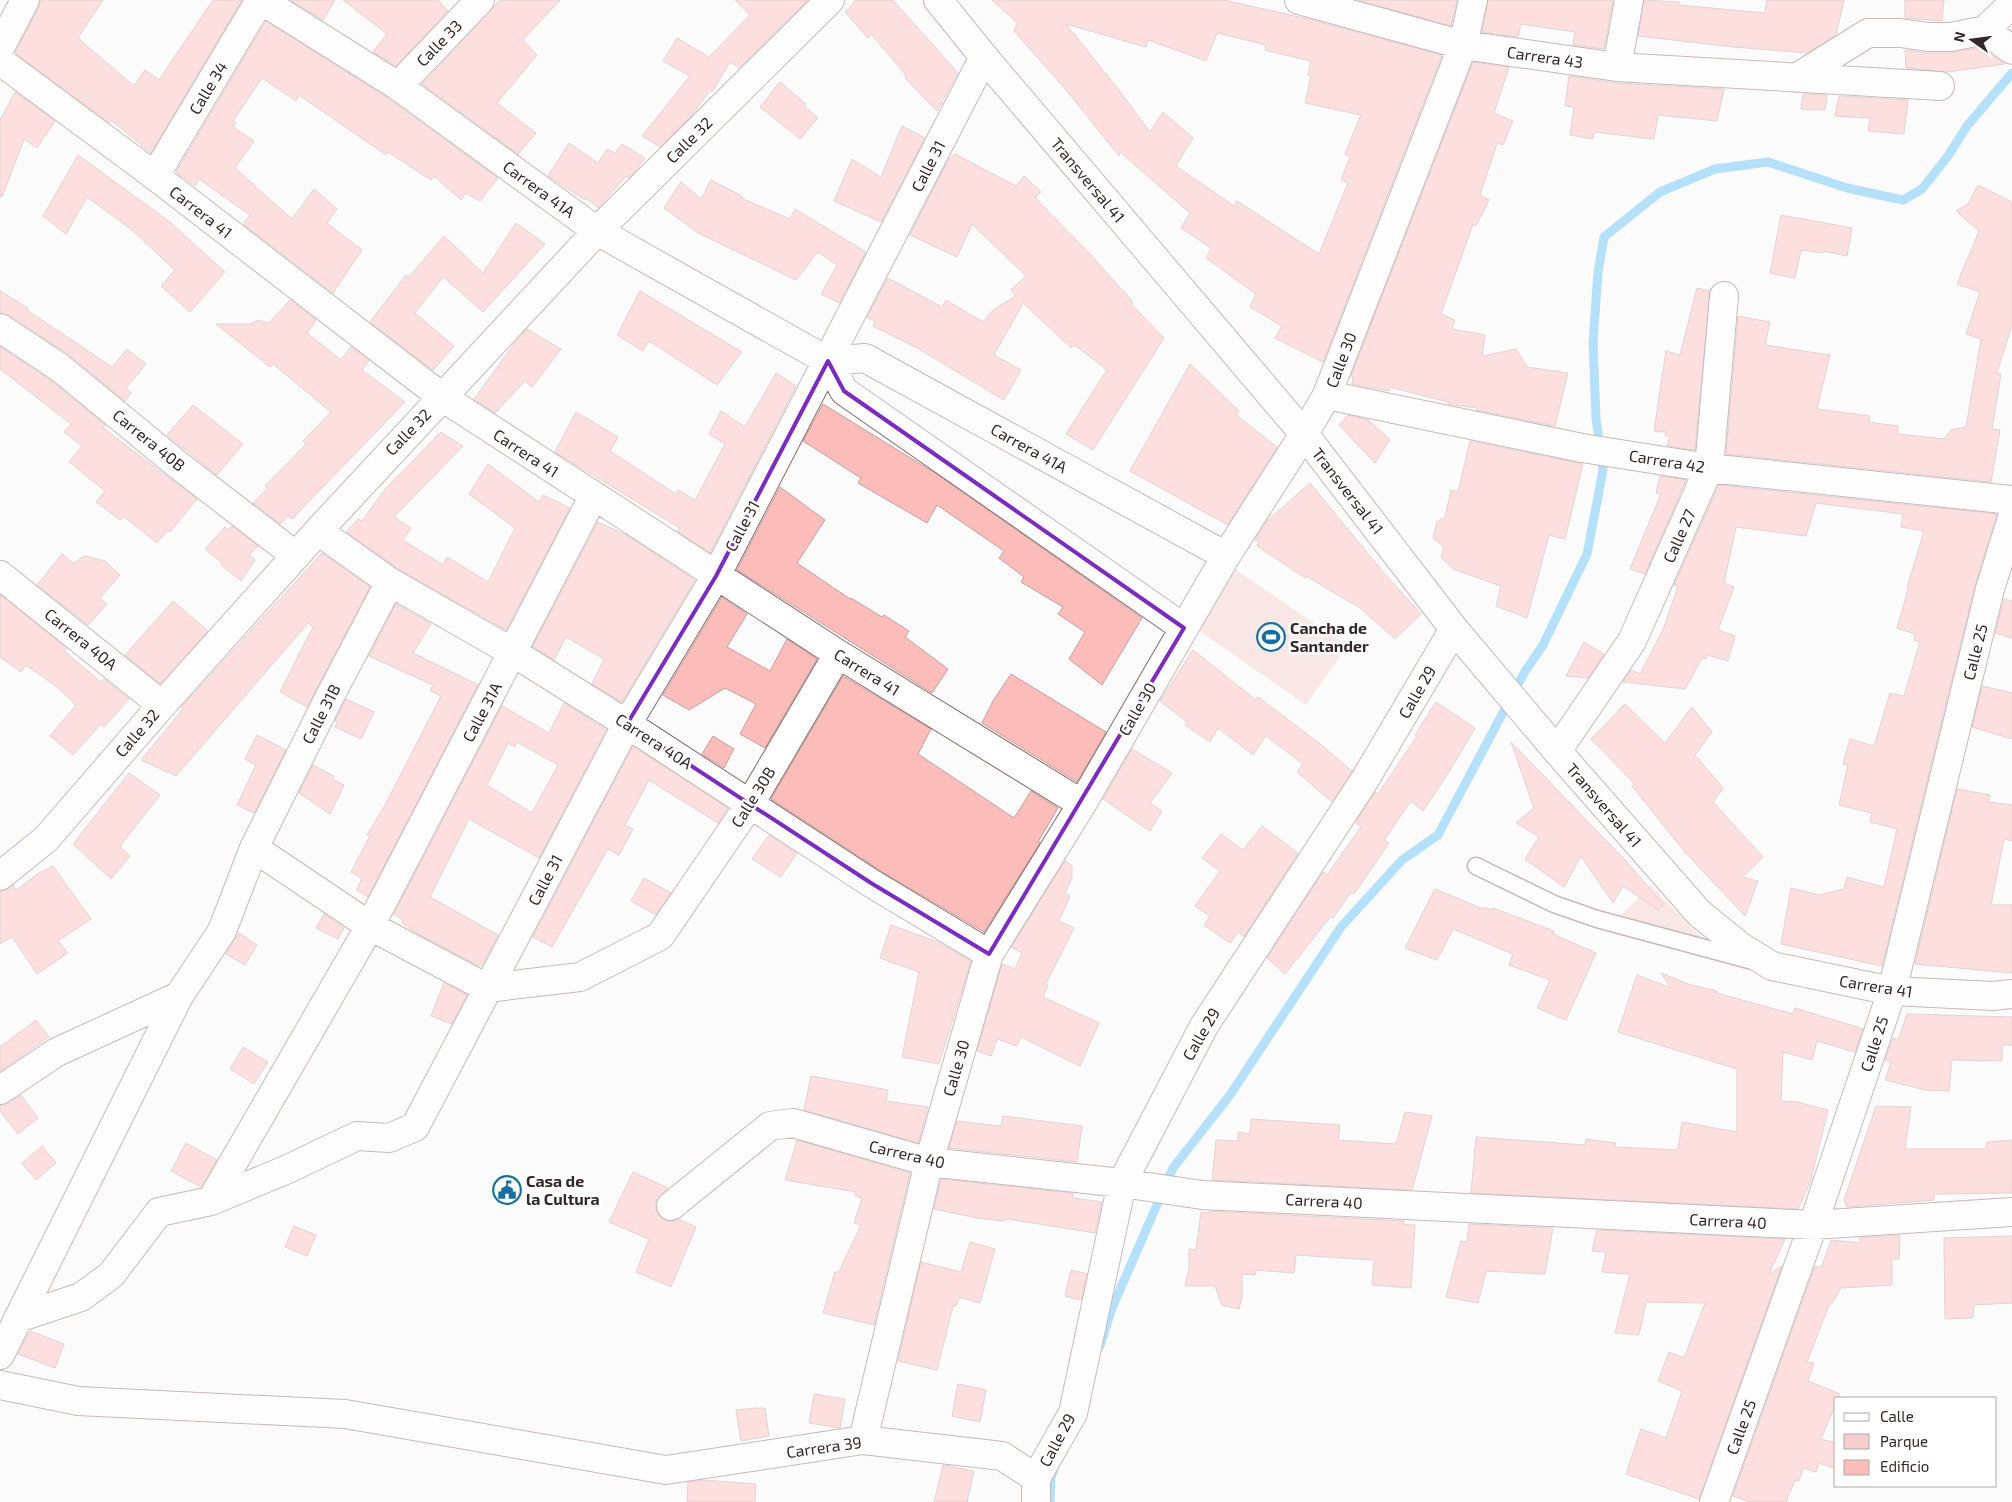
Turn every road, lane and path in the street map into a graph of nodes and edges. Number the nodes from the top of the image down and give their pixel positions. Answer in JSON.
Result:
{"nodes":[{"id":1,"x":26,"y":0,"type":"edge"},
{"id":2,"x":261,"y":0,"type":"edge"},
{"id":3,"x":480,"y":0,"type":"edge"},
{"id":4,"x":830,"y":0,"type":"edge"},
{"id":5,"x":938,"y":0,"type":"edge"},
{"id":6,"x":1299,"y":0,"type":"edge"},
{"id":7,"x":1473,"y":0,"type":"edge"},
{"id":8,"x":1629,"y":0,"type":"edge"},
{"id":9,"x":2012,"y":4,"type":"edge"},
{"id":10,"x":1985,"y":30,"type":"junction"},
{"id":11,"x":1463,"y":45,"type":"junction"},
{"id":12,"x":0,"y":48,"type":"edge"},
{"id":13,"x":2011,"y":49,"type":"edge"},
{"id":14,"x":984,"y":57,"type":"junction"},
{"id":15,"x":0,"y":61,"type":"edge"},
{"id":16,"x":1617,"y":67,"type":"junction"},
{"id":17,"x":1796,"y":78,"type":"junction"},
{"id":18,"x":398,"y":86,"type":"junction"},
{"id":19,"x":1940,"y":86,"type":"dead end"},
{"id":20,"x":156,"y":176,"type":"junction"},
{"id":21,"x":597,"y":231,"type":"junction"},
{"id":22,"x":1724,"y":296,"type":"dead end"},
{"id":23,"x":0,"y":328,"type":"edge"},
{"id":24,"x":828,"y":361,"type":"junction"},
{"id":25,"x":1327,"y":395,"type":"junction"},
{"id":26,"x":442,"y":397,"type":"junction"},
{"id":27,"x":1304,"y":434,"type":"junction"},
{"id":28,"x":1710,"y":468,"type":"junction"},
{"id":29,"x":593,"y":497,"type":"junction"},
{"id":30,"x":2012,"y":500,"type":"edge"},
{"id":31,"x":2012,"y":518,"type":"edge"},
{"id":32,"x":318,"y":530,"type":"junction"},
{"id":33,"x":296,"y":556,"type":"junction"},
{"id":34,"x":1226,"y":556,"type":"junction"},
{"id":35,"x":0,"y":575,"type":"edge"},
{"id":36,"x":716,"y":576,"type":"junction"},
{"id":37,"x":390,"y":582,"type":"junction"},
{"id":38,"x":1184,"y":628,"type":"junction"},
{"id":39,"x":1454,"y":629,"type":"junction"},
{"id":40,"x":514,"y":653,"type":"junction"},
{"id":41,"x":838,"y":654,"type":"junction"},
{"id":42,"x":162,"y":705,"type":"junction"},
{"id":43,"x":627,"y":724,"type":"junction"},
{"id":44,"x":1557,"y":750,"type":"junction"},
{"id":45,"x":750,"y":804,"type":"junction"},
{"id":46,"x":1082,"y":804,"type":"junction"},
{"id":47,"x":254,"y":848,"type":"junction"},
{"id":48,"x":1476,"y":866,"type":"dead end"},
{"id":49,"x":0,"y":876,"type":"edge"},
{"id":50,"x":370,"y":926,"type":"junction"},
{"id":51,"x":989,"y":954,"type":"junction"},
{"id":52,"x":1772,"y":966,"type":"junction"},
{"id":53,"x":487,"y":988,"type":"junction"},
{"id":54,"x":1892,"y":991,"type":"junction"},
{"id":55,"x":2012,"y":994,"type":"edge"},
{"id":56,"x":180,"y":996,"type":"junction"},
{"id":57,"x":0,"y":1090,"type":"edge"},
{"id":58,"x":929,"y":1162,"type":"junction"},
{"id":59,"x":1128,"y":1184,"type":"junction"},
{"id":60,"x":212,"y":1201,"type":"junction"},
{"id":61,"x":671,"y":1206,"type":"dead end"},
{"id":62,"x":2012,"y":1212,"type":"edge"},
{"id":63,"x":1814,"y":1225,"type":"junction"},
{"id":64,"x":18,"y":1318,"type":"junction"},
{"id":65,"x":0,"y":1355,"type":"edge"},
{"id":66,"x":0,"y":1385,"type":"edge"},
{"id":67,"x":863,"y":1440,"type":"junction"},
{"id":68,"x":1036,"y":1490,"type":"edge"},
{"id":69,"x":1714,"y":1502,"type":"edge"}],
"edges":[{"from":1,"to":12,"type":"street"},
{"from":2,"to":18,"type":"street","name":"Carrera 41A"},
{"from":2,"to":20,"type":"street","name":"Calle 34"},
{"from":3,"to":18,"type":"street","name":"Calle 33"},
{"from":4,"to":21,"type":"street","name":"Calle 32"},
{"from":5,"to":14,"type":"street","name":"Transversal 41"},
{"from":6,"to":11,"type":"street","name":"Carrera 43"},
{"from":7,"to":11,"type":"street","name":"Calle 30"},
{"from":8,"to":16,"type":"street"},
{"from":9,"to":10,"type":"street"},
{"from":10,"to":13,"type":"street"},
{"from":10,"to":17,"type":"street"},
{"from":11,"to":16,"type":"street","name":"Carrera 43"},
{"from":11,"to":25,"type":"street","name":"Calle 30"},
{"from":14,"to":24,"type":"street","name":"Calle 31"},
{"from":14,"to":27,"type":"street","name":"Transversal 41"},
{"from":15,"to":20,"type":"street","name":"Carrera 41"},
{"from":16,"to":17,"type":"street","name":"Carrera 43"},
{"from":17,"to":19,"type":"street","name":"Carrera 43"},
{"from":18,"to":21,"type":"street","name":"Carrera 41A"},
{"from":20,"to":26,"type":"street","name":"Carrera 41"},
{"from":21,"to":24,"type":"street","name":"Carrera 41A"},
{"from":21,"to":26,"type":"street","name":"Calle 32"},
{"from":22,"to":28,"type":"street","name":"Calle 27"},
{"from":23,"to":33,"type":"street","name":"Carrera 40B"},
{"from":24,"to":34,"type":"street","name":"Carrera 41A"},
{"from":24,"to":36,"type":"street","name":"Calle 31"},
{"from":24,"to":38,"type":"street"},
{"from":25,"to":27,"type":"street","name":"Calle 30"},
{"from":25,"to":28,"type":"street","name":"Carrera 42"},
{"from":26,"to":29,"type":"street","name":"Carrera 41"},
{"from":26,"to":32,"type":"street","name":"Calle 32"},
{"from":27,"to":34,"type":"street","name":"Calle 30"},
{"from":27,"to":39,"type":"street","name":"Transversal 41"},
{"from":28,"to":30,"type":"street","name":"Carrera 42"},
{"from":28,"to":44,"type":"street","name":"Calle 27"},
{"from":29,"to":36,"type":"street","name":"Carrera 41"},
{"from":29,"to":40,"type":"street","name":"Calle 31A"},
{"from":31,"to":54,"type":"street","name":"Calle 25"},
{"from":32,"to":33,"type":"street","name":"Calle 32"},
{"from":32,"to":37,"type":"street","name":"Carrera 40A"},
{"from":33,"to":42,"type":"street","name":"Calle 32"},
{"from":34,"to":38,"type":"street","name":"Calle 30"},
{"from":35,"to":42,"type":"street","name":"Carrera 40A"},
{"from":36,"to":41,"type":"street","name":"Carrera 41"},
{"from":36,"to":43,"type":"street","name":"Calle 31"},
{"from":37,"to":40,"type":"street","name":"Carrera 40A"},
{"from":37,"to":47,"type":"street","name":"Calle 31B"},
{"from":38,"to":46,"type":"street","name":"Calle 30"},
{"from":39,"to":44,"type":"street","name":"Transversal 41"},
{"from":39,"to":59,"type":"street","name":"Calle 29"},
{"from":40,"to":43,"type":"street","name":"Carrera 40A"},
{"from":40,"to":50,"type":"street","name":"Calle 31A"},
{"from":41,"to":45,"type":"street","name":"Calle 30B"},
{"from":41,"to":46,"type":"street","name":"Carrera 41"},
{"from":42,"to":49,"type":"street","name":"Calle 32"},
{"from":43,"to":45,"type":"street","name":"Carrera 40A"},
{"from":43,"to":53,"type":"street","name":"Calle 31"},
{"from":44,"to":52,"type":"street","name":"Transversal 41"},
{"from":45,"to":51,"type":"street","name":"Carrera 40A"},
{"from":45,"to":53,"type":"street","name":"Calle 30B"},
{"from":46,"to":51,"type":"street","name":"Calle 30"},
{"from":47,"to":50,"type":"street"},
{"from":47,"to":56,"type":"street","name":"Calle 31B"},
{"from":48,"to":52,"type":"lane"},
{"from":50,"to":53,"type":"street"},
{"from":50,"to":60,"type":"street","name":"Calle 31A"},
{"from":51,"to":58,"type":"street","name":"Calle 30"},
{"from":52,"to":54,"type":"street","name":"Carrera 41"},
{"from":53,"to":60,"type":"street","name":"Calle 31"},
{"from":54,"to":55,"type":"street","name":"Carrera 41"},
{"from":54,"to":63,"type":"street","name":"Calle 25"},
{"from":56,"to":57,"type":"street"},
{"from":56,"to":64,"type":"street","name":"Calle 31B"},
{"from":58,"to":59,"type":"street","name":"Carrera 40"},
{"from":58,"to":61,"type":"street","name":"Carrera 40"},
{"from":58,"to":67,"type":"street","name":"Calle 30"},
{"from":59,"to":63,"type":"street","name":"Carrera 40"},
{"from":59,"to":68,"type":"street","name":"Calle 29"},
{"from":60,"to":64,"type":"street","name":"Calle 31"},
{"from":62,"to":63,"type":"street","name":"Carrera 40"},
{"from":63,"to":69,"type":"street","name":"Calle 25"},
{"from":64,"to":65,"type":"street","name":"Calle 31B"},
{"from":66,"to":67,"type":"street","name":"Carrera 39"},
{"from":67,"to":68,"type":"street","name":"Carrera 39"}]}
